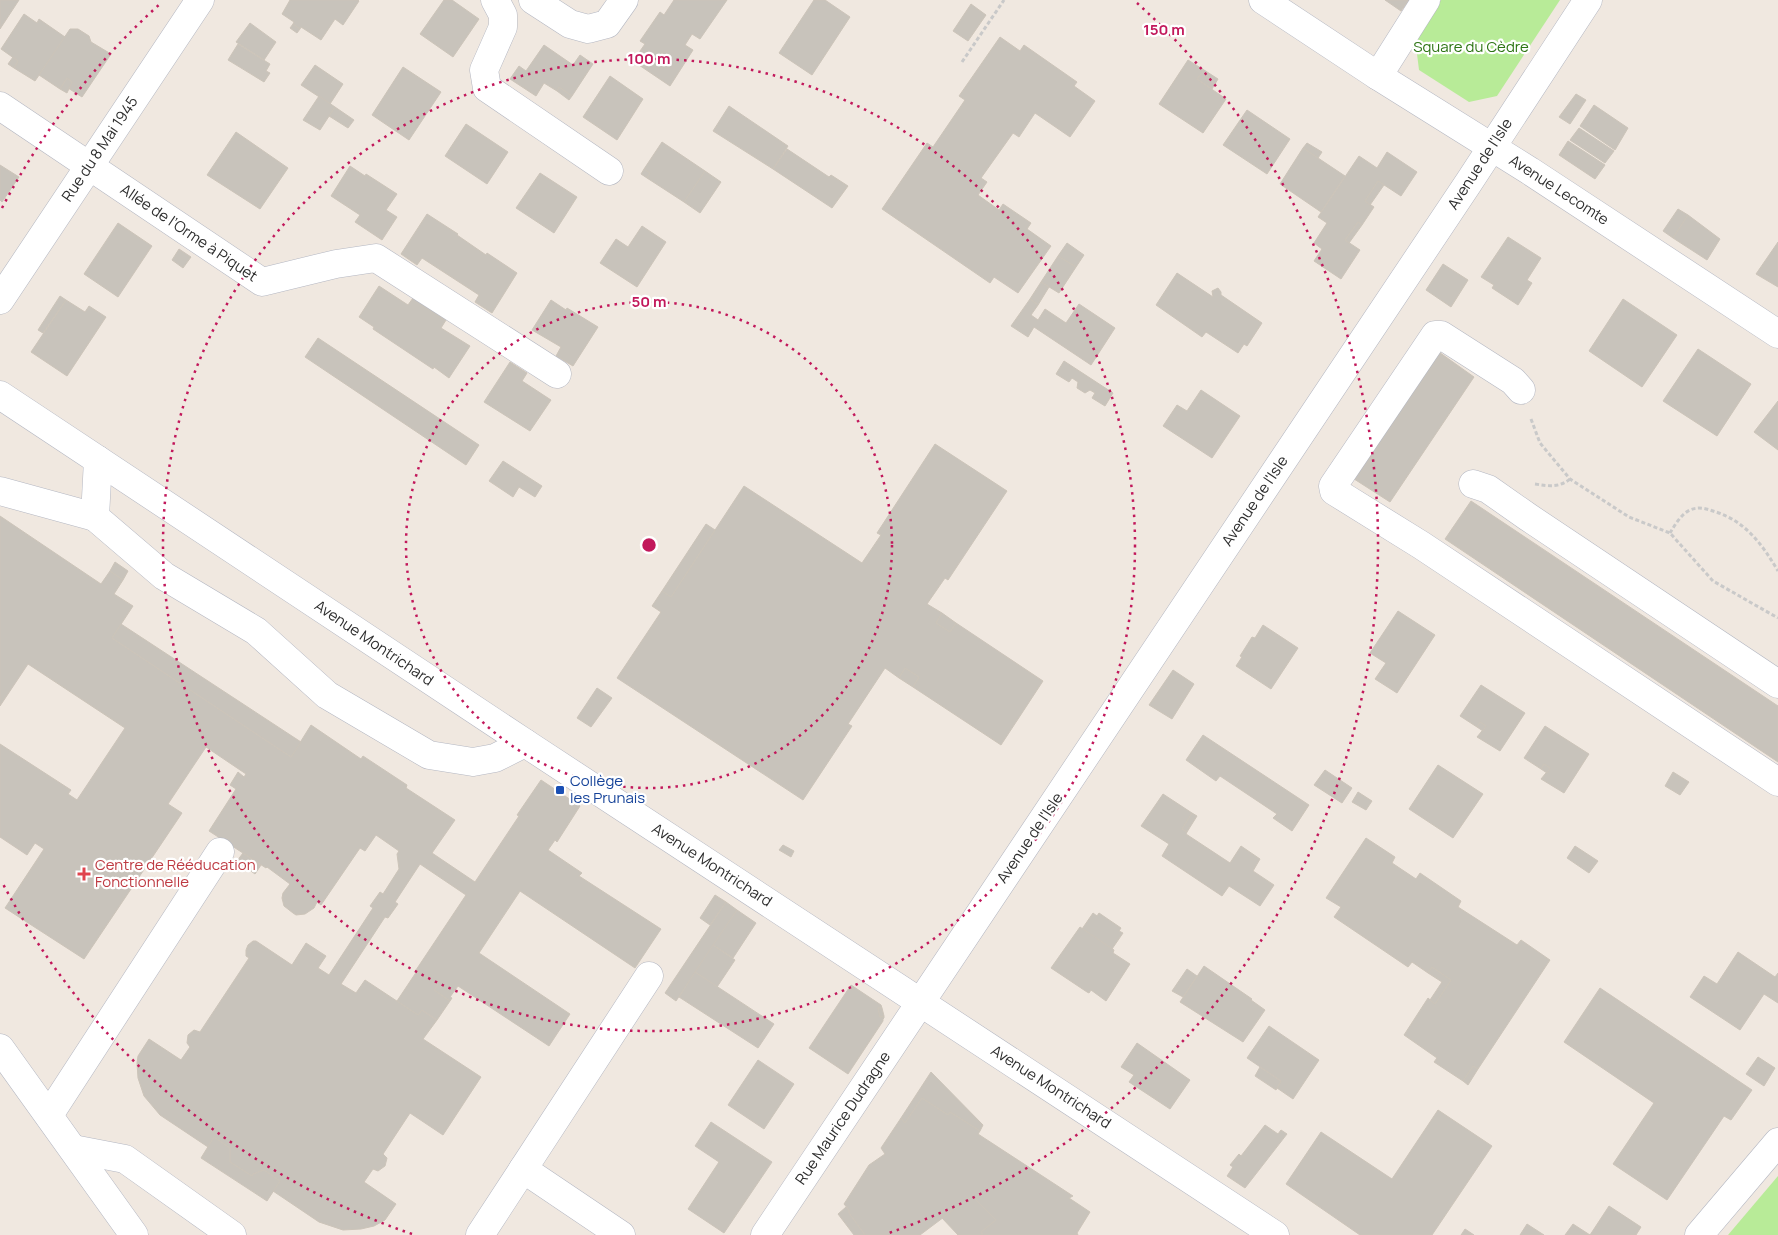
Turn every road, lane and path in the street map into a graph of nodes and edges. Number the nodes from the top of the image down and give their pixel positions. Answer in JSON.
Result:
{"nodes":[{"id":1,"x":200,"y":0,"type":"edge"},
{"id":2,"x":495,"y":0,"type":"edge"},
{"id":3,"x":533,"y":0,"type":"edge"},
{"id":4,"x":624,"y":0,"type":"edge"},
{"id":5,"x":1004,"y":0,"type":"edge"},
{"id":6,"x":1264,"y":0,"type":"edge"},
{"id":7,"x":1426,"y":0,"type":"edge"},
{"id":8,"x":1588,"y":0,"type":"edge"},
{"id":9,"x":962,"y":62,"type":"dead end"},
{"id":10,"x":1378,"y":76,"type":"junction"},
{"id":11,"x":0,"y":106,"type":"edge"},
{"id":12,"x":1491,"y":147,"type":"junction"},
{"id":13,"x":89,"y":166,"type":"junction"},
{"id":14,"x":609,"y":171,"type":"dead end"},
{"id":15,"x":10,"y":263,"type":"edge"},
{"id":16,"x":0,"y":300,"type":"edge"},
{"id":17,"x":1778,"y":334,"type":"edge"},
{"id":18,"x":557,"y":374,"type":"dead end"},
{"id":19,"x":1521,"y":390,"type":"joint"},
{"id":20,"x":0,"y":395,"type":"edge"},
{"id":21,"x":98,"y":460,"type":"junction"},
{"id":22,"x":1474,"y":484,"type":"dead end"},
{"id":23,"x":0,"y":491,"type":"edge"},
{"id":24,"x":95,"y":517,"type":"junction"},
{"id":25,"x":1670,"y":533,"type":"junction"},
{"id":26,"x":1778,"y":571,"type":"edge"},
{"id":27,"x":1778,"y":618,"type":"edge"},
{"id":28,"x":1778,"y":684,"type":"edge"},
{"id":29,"x":525,"y":743,"type":"junction"},
{"id":30,"x":1778,"y":782,"type":"edge"},
{"id":31,"x":220,"y":852,"type":"dead end"},
{"id":32,"x":650,"y":976,"type":"dead end"},
{"id":33,"x":921,"y":1001,"type":"junction"},
{"id":34,"x":0,"y":1048,"type":"edge"},
{"id":35,"x":49,"y":1115,"type":"junction"},
{"id":36,"x":1778,"y":1142,"type":"edge"},
{"id":37,"x":73,"y":1148,"type":"junction"},
{"id":38,"x":523,"y":1168,"type":"junction"},
{"id":39,"x":134,"y":1235,"type":"edge"},
{"id":40,"x":232,"y":1235,"type":"edge"},
{"id":41,"x":480,"y":1235,"type":"edge"},
{"id":42,"x":621,"y":1235,"type":"edge"},
{"id":43,"x":765,"y":1235,"type":"edge"},
{"id":44,"x":1275,"y":1235,"type":"edge"},
{"id":45,"x":1699,"y":1235,"type":"edge"}],
"edges":[{"from":1,"to":13,"type":"street","name":"Rue du 8 Mai 1945"},
{"from":2,"to":14,"type":"street"},
{"from":3,"to":4,"type":"street"},
{"from":5,"to":9,"type":"path"},
{"from":6,"to":10,"type":"street","name":"Avenue Lecomte"},
{"from":7,"to":10,"type":"street"},
{"from":8,"to":12,"type":"street","name":"Avenue de l'Isle"},
{"from":10,"to":12,"type":"street","name":"Avenue Lecomte"},
{"from":11,"to":13,"type":"street","name":"Allée de l’Orme à Piquet"},
{"from":12,"to":17,"type":"street","name":"Avenue Lecomte"},
{"from":12,"to":33,"type":"street","name":"Avenue de l'Isle"},
{"from":13,"to":15,"type":"street","name":"Rue du 8 Mai 1945"},
{"from":13,"to":18,"type":"street","name":"Allée de l’Orme à Piquet"},
{"from":15,"to":16,"type":"street","name":"Rue du 8 Mai 1945"},
{"from":19,"to":25,"type":"path"},
{"from":19,"to":30,"type":"street"},
{"from":20,"to":21,"type":"street","name":"Avenue Montrichard"},
{"from":21,"to":24,"type":"street"},
{"from":21,"to":29,"type":"street","name":"Avenue Montrichard"},
{"from":22,"to":28,"type":"street"},
{"from":23,"to":24,"type":"street"},
{"from":24,"to":29,"type":"street"},
{"from":25,"to":26,"type":"path"},
{"from":25,"to":27,"type":"path"},
{"from":29,"to":33,"type":"street","name":"Avenue Montrichard"},
{"from":31,"to":35,"type":"street"},
{"from":32,"to":38,"type":"street"},
{"from":33,"to":43,"type":"street","name":"Rue Maurice Dudragne"},
{"from":33,"to":44,"type":"street","name":"Avenue Montrichard"},
{"from":34,"to":35,"type":"street"},
{"from":35,"to":37,"type":"street"},
{"from":36,"to":45,"type":"street"},
{"from":37,"to":39,"type":"street"},
{"from":37,"to":40,"type":"street"},
{"from":38,"to":41,"type":"street"},
{"from":38,"to":42,"type":"street"}]}
